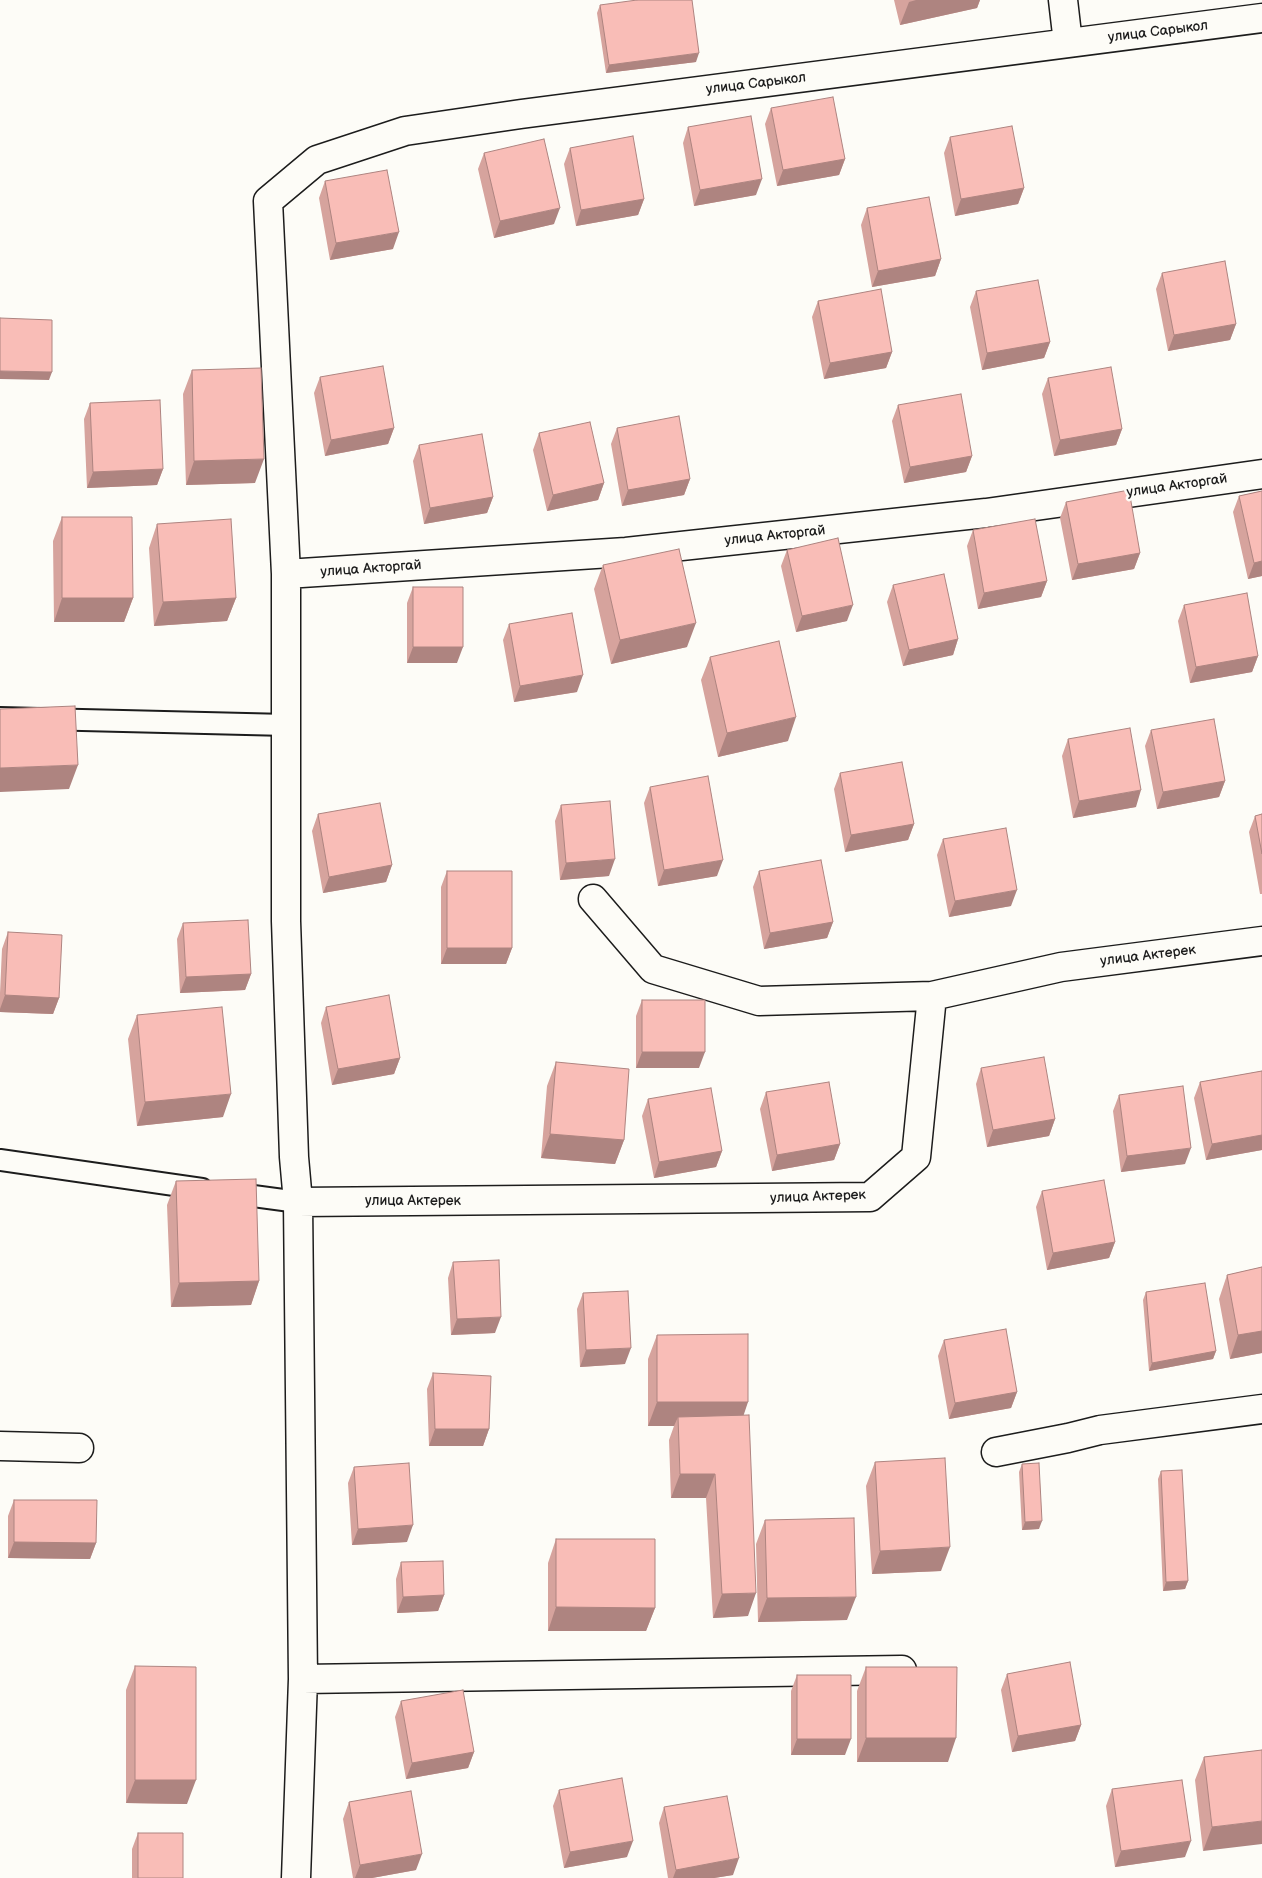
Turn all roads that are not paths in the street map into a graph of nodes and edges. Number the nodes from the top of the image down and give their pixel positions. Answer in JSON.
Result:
{"nodes":[{"id":1,"x":1063,"y":0,"type":"edge"},
{"id":2,"x":1262,"y":18,"type":"edge"},
{"id":3,"x":1068,"y":43,"type":"junction"},
{"id":4,"x":1262,"y":474,"type":"edge"},
{"id":5,"x":286,"y":574,"type":"junction"},
{"id":6,"x":0,"y":718,"type":"edge"},
{"id":7,"x":287,"y":725,"type":"junction"},
{"id":8,"x":593,"y":899,"type":"dead end"},
{"id":9,"x":1262,"y":942,"type":"edge"},
{"id":10,"x":932,"y":996,"type":"junction"},
{"id":11,"x":0,"y":1160,"type":"edge"},
{"id":12,"x":298,"y":1202,"type":"junction"},
{"id":13,"x":1262,"y":1409,"type":"edge"},
{"id":14,"x":0,"y":1446,"type":"edge"},
{"id":15,"x":79,"y":1448,"type":"dead end"},
{"id":16,"x":996,"y":1452,"type":"dead end"},
{"id":17,"x":927,"y":1669,"type":"edge"},
{"id":18,"x":304,"y":1679,"type":"junction"},
{"id":19,"x":296,"y":1878,"type":"edge"}],
"edges":[{"from":1,"to":3,"type":"street"},
{"from":2,"to":3,"type":"street","name":"улица Сарыкол"},
{"from":3,"to":5,"type":"street","name":"улица Сарыкол"},
{"from":4,"to":5,"type":"street","name":"улица Акторгай"},
{"from":5,"to":7,"type":"street"},
{"from":6,"to":7,"type":"lane"},
{"from":7,"to":12,"type":"street"},
{"from":8,"to":10,"type":"street"},
{"from":9,"to":10,"type":"street","name":"улица Актерек"},
{"from":10,"to":12,"type":"street","name":"улица Актерек"},
{"from":11,"to":12,"type":"lane"},
{"from":12,"to":18,"type":"street"},
{"from":13,"to":16,"type":"street"},
{"from":14,"to":15,"type":"street"},
{"from":17,"to":18,"type":"street"},
{"from":18,"to":19,"type":"street"}]}
